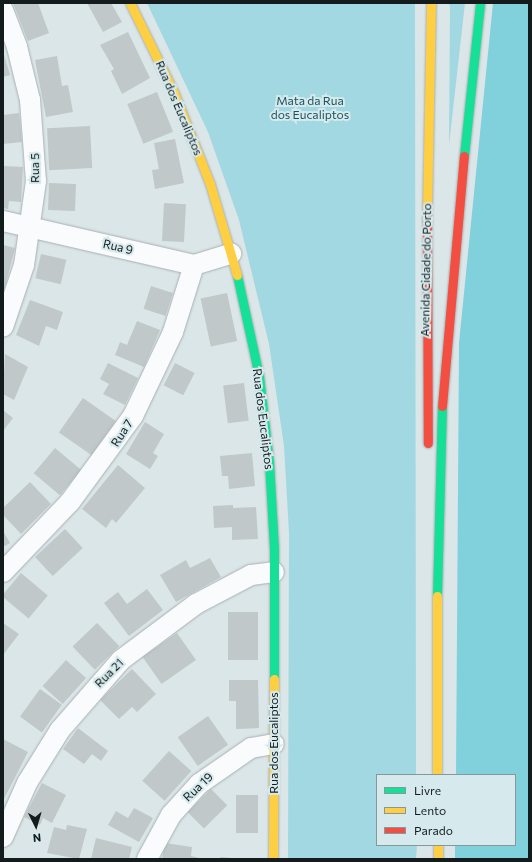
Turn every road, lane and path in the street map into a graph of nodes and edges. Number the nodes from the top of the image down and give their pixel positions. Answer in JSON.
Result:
{"nodes":[{"id":1,"x":130,"y":3,"type":"edge"},
{"id":2,"x":431,"y":3,"type":"edge"},
{"id":3,"x":480,"y":3,"type":"edge"},
{"id":4,"x":3,"y":10,"type":"edge"},
{"id":5,"x":3,"y":221,"type":"edge"},
{"id":6,"x":32,"y":227,"type":"junction"},
{"id":7,"x":232,"y":254,"type":"junction"},
{"id":8,"x":194,"y":265,"type":"junction"},
{"id":9,"x":3,"y":327,"type":"edge"},
{"id":10,"x":437,"y":536,"type":"junction"},
{"id":11,"x":28,"y":545,"type":"junction"},
{"id":12,"x":3,"y":562,"type":"edge"},
{"id":13,"x":3,"y":572,"type":"edge"},
{"id":14,"x":274,"y":572,"type":"junction"},
{"id":15,"x":274,"y":744,"type":"junction"},
{"id":16,"x":438,"y":774,"type":"edge"},
{"id":17,"x":3,"y":837,"type":"edge"},
{"id":18,"x":438,"y":846,"type":"edge"},
{"id":19,"x":147,"y":859,"type":"edge"},
{"id":20,"x":273,"y":859,"type":"edge"},
{"id":21,"x":438,"y":859,"type":"edge"}],
"edges":[{"from":1,"to":7,"type":"main road","name":"Rua dos Eucaliptos"},
{"from":2,"to":10,"type":"main road","name":"Avenida Cidade do Porto"},
{"from":3,"to":10,"type":"main road"},
{"from":4,"to":6,"type":"street","name":"Rua 5"},
{"from":5,"to":6,"type":"street","name":"Rua 9"},
{"from":6,"to":8,"type":"street","name":"Rua 9"},
{"from":6,"to":9,"type":"street","name":"Rua 5"},
{"from":7,"to":8,"type":"street","name":"Rua 9"},
{"from":7,"to":14,"type":"main road","name":"Rua dos Eucaliptos"},
{"from":8,"to":11,"type":"street","name":"Rua 7"},
{"from":10,"to":16,"type":"main road"},
{"from":11,"to":12,"type":"street"},
{"from":11,"to":13,"type":"street","name":"Rua 7"},
{"from":14,"to":15,"type":"main road","name":"Rua dos Eucaliptos"},
{"from":14,"to":17,"type":"street","name":"Rua 21"},
{"from":15,"to":19,"type":"street","name":"Rua 19"},
{"from":15,"to":20,"type":"main road","name":"Rua dos Eucaliptos"},
{"from":18,"to":21,"type":"main road"}]}
